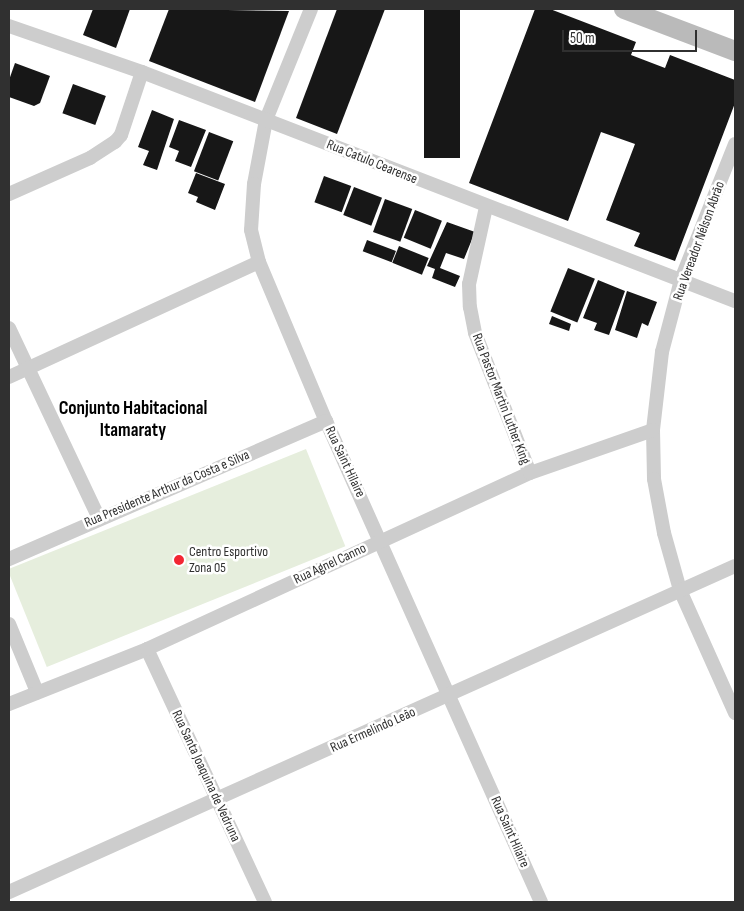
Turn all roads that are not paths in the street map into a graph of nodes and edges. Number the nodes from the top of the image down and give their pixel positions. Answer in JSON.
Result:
{"nodes":[{"id":1,"x":311,"y":9,"type":"edge"},
{"id":2,"x":624,"y":9,"type":"edge"},
{"id":3,"x":9,"y":26,"type":"edge"},
{"id":4,"x":735,"y":51,"type":"edge"},
{"id":5,"x":142,"y":72,"type":"junction"},
{"id":6,"x":266,"y":120,"type":"junction"},
{"id":7,"x":735,"y":144,"type":"edge"},
{"id":8,"x":9,"y":194,"type":"edge"},
{"id":9,"x":486,"y":207,"type":"junction"},
{"id":10,"x":259,"y":262,"type":"junction"},
{"id":11,"x":682,"y":280,"type":"junction"},
{"id":12,"x":735,"y":301,"type":"edge"},
{"id":13,"x":9,"y":328,"type":"edge"},
{"id":14,"x":27,"y":370,"type":"junction"},
{"id":15,"x":9,"y":377,"type":"edge"},
{"id":16,"x":326,"y":421,"type":"junction"},
{"id":17,"x":653,"y":430,"type":"junction"},
{"id":18,"x":530,"y":474,"type":"junction"},
{"id":19,"x":99,"y":518,"type":"junction"},
{"id":20,"x":381,"y":540,"type":"junction"},
{"id":21,"x":9,"y":559,"type":"edge"},
{"id":22,"x":735,"y":566,"type":"edge"},
{"id":23,"x":680,"y":590,"type":"junction"},
{"id":24,"x":9,"y":624,"type":"edge"},
{"id":25,"x":147,"y":649,"type":"junction"},
{"id":26,"x":37,"y":692,"type":"junction"},
{"id":27,"x":450,"y":696,"type":"junction"},
{"id":28,"x":9,"y":704,"type":"edge"},
{"id":29,"x":735,"y":713,"type":"edge"},
{"id":30,"x":218,"y":799,"type":"junction"},
{"id":31,"x":9,"y":892,"type":"edge"},
{"id":32,"x":265,"y":902,"type":"edge"},
{"id":33,"x":541,"y":902,"type":"edge"}],
"edges":[{"from":1,"to":6,"type":"street","name":"Rua Saint Hilaire"},
{"from":2,"to":4,"type":"main road"},
{"from":3,"to":5,"type":"street","name":"Rua Catulo Cearense"},
{"from":5,"to":6,"type":"street","name":"Rua Catulo Cearense"},
{"from":5,"to":8,"type":"street"},
{"from":6,"to":9,"type":"street","name":"Rua Catulo Cearense"},
{"from":6,"to":10,"type":"street","name":"Rua Saint Hilaire"},
{"from":7,"to":11,"type":"street","name":"Rua Vereador Nélson Abrão"},
{"from":9,"to":11,"type":"street","name":"Rua Catulo Cearense"},
{"from":9,"to":18,"type":"street","name":"Rua Pastor Martin Luther King"},
{"from":10,"to":14,"type":"street"},
{"from":10,"to":16,"type":"street","name":"Rua Saint Hilaire"},
{"from":11,"to":12,"type":"street","name":"Rua Catulo Cearense"},
{"from":11,"to":17,"type":"street","name":"Rua Vereador Nélson Abrão"},
{"from":13,"to":14,"type":"street"},
{"from":14,"to":15,"type":"street"},
{"from":14,"to":19,"type":"street"},
{"from":16,"to":19,"type":"street","name":"Rua Presidente Arthur da Costa e Silva"},
{"from":16,"to":20,"type":"street","name":"Rua Saint Hilaire"},
{"from":17,"to":18,"type":"street","name":"Rua Agnel Canno"},
{"from":17,"to":23,"type":"street","name":"Rua Vereador Nélson Abrão"},
{"from":18,"to":20,"type":"street","name":"Rua Agnel Canno"},
{"from":19,"to":21,"type":"street","name":"Rua Presidente Arthur da Costa e Silva"},
{"from":20,"to":25,"type":"street","name":"Rua Agnel Canno"},
{"from":20,"to":27,"type":"street","name":"Rua Saint Hilaire"},
{"from":22,"to":23,"type":"street","name":"Rua Ermelindo Leão"},
{"from":23,"to":27,"type":"street","name":"Rua Ermelindo Leão"},
{"from":23,"to":29,"type":"street","name":"Rua Vereador Nélson Abrão"},
{"from":24,"to":26,"type":"street"},
{"from":25,"to":26,"type":"street","name":"Rua Agnel Canno"},
{"from":25,"to":30,"type":"street","name":"Rua Santa Joaquina de Vedruna"},
{"from":26,"to":28,"type":"street","name":"Rua Agnel Canno"},
{"from":27,"to":30,"type":"street","name":"Rua Ermelindo Leão"},
{"from":27,"to":33,"type":"street","name":"Rua Saint Hilaire"},
{"from":30,"to":31,"type":"street","name":"Rua Ermelindo Leão"},
{"from":30,"to":32,"type":"street","name":"Rua Santa Joaquina de Vedruna"}]}
